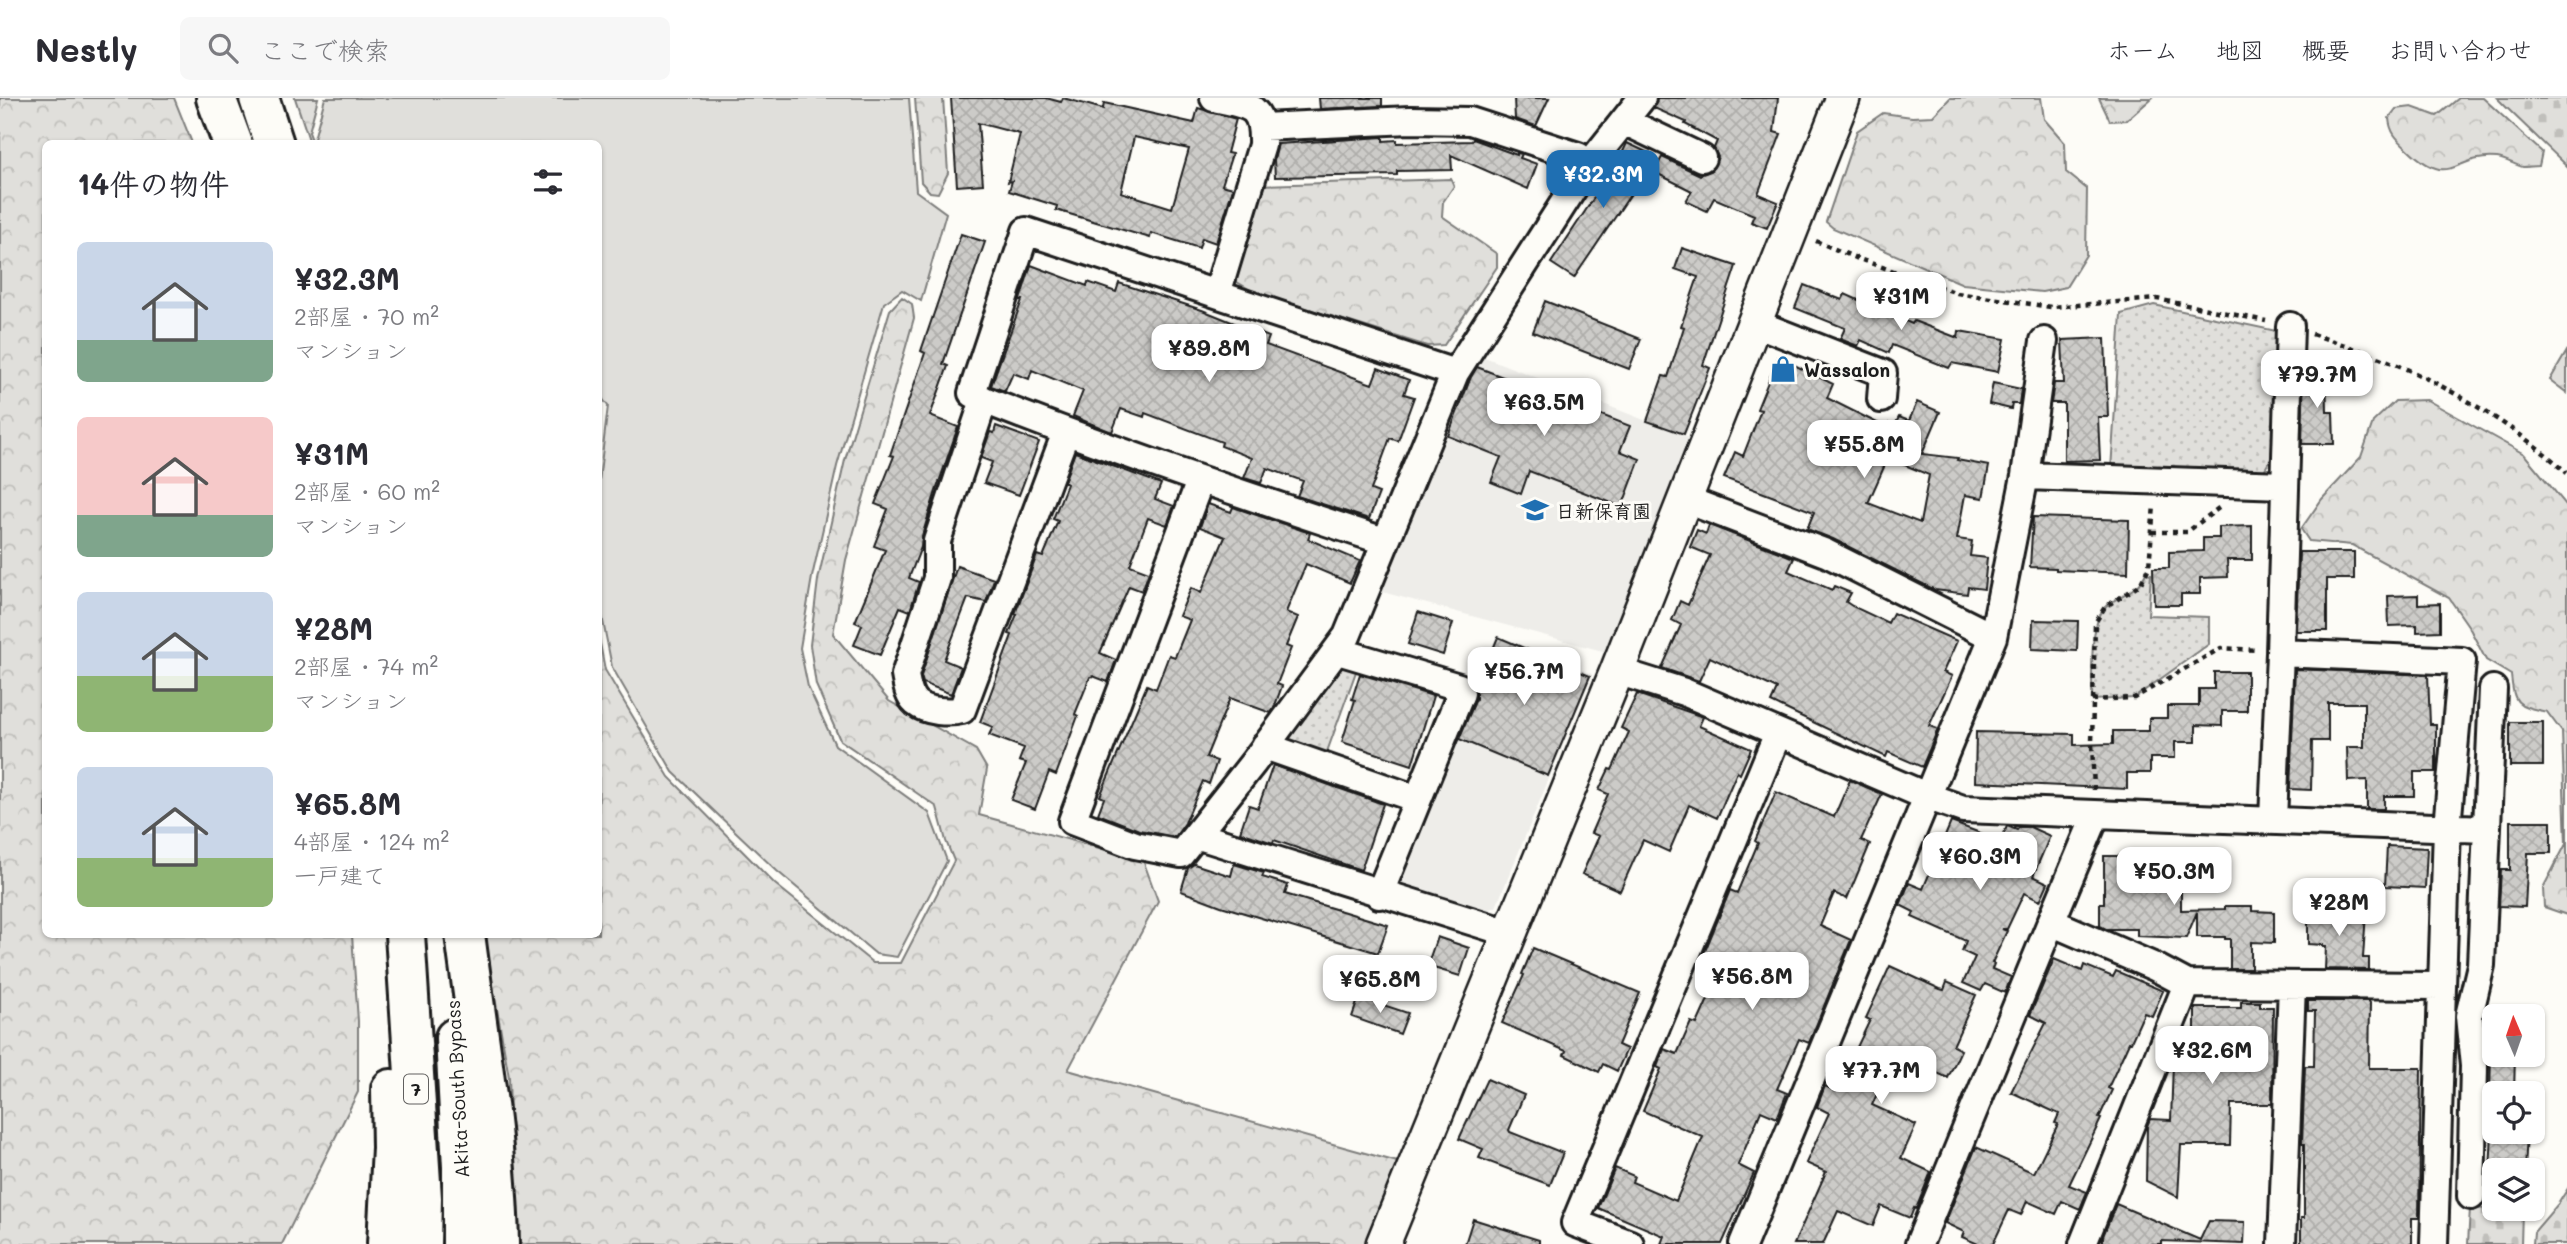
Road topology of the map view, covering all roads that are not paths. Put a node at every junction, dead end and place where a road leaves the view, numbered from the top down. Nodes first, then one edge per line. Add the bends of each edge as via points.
1 (216, 98) edge
2 (258, 98) edge
3 (1214, 98) edge
4 (1642, 98) edge
5 (1843, 98) edge
6 (1624, 121) junction
7 (1262, 127) junction
8 (232, 140) edge
9 (273, 140) edge
10 (1702, 158) dead end
11 (1590, 165) junction
12 (1217, 294) junction
13 (1755, 323) junction
14 (2290, 326) road end
15 (2043, 341) dead end
16 (1455, 373) junction
17 (1881, 398) dead end
18 (984, 400) junction
19 (1066, 432) junction
20 (2025, 476) junction
21 (1200, 481) junction
22 (2284, 485) junction
23 (1684, 499) junction
24 (1384, 541) junction
25 (1993, 638) junction
26 (1338, 650) junction
27 (2280, 653) junction
28 (1617, 671) junction
29 (2493, 689) dead end
30 (1778, 733) junction
31 (1265, 746) junction
32 (1926, 796) junction
33 (1417, 799) junction
34 (2096, 815) junction
35 (2273, 820) junction
36 (2447, 827) junction
37 (2486, 829) junction
38 (1196, 835) junction
39 (1379, 895) junction
40 (2051, 922) junction
41 (1509, 933) junction
42 (387, 938) edge
43 (405, 938) edge
44 (446, 938) edge
45 (465, 938) edge
46 (2188, 984) junction
47 (2292, 985) junction
48 (2441, 986) junction
49 (2471, 1196) dead end
50 (387, 1244) edge
51 (421, 1244) edge
52 (462, 1244) edge
53 (499, 1244) edge
54 (1383, 1244) edge
55 (1630, 1244) edge
56 (1743, 1244) edge
57 (1919, 1244) edge
58 (2083, 1244) edge
59 (2282, 1244) edge
60 (2434, 1244) edge

1 - 8 highway
2 - 9 highway
3 - 7 street via 1249,106 1260,117
4 - 6 street
5 - 13 street
6 - 10 street
6 - 11 street
7 - 11 street via 1470,121 1578,156
7 - 12 street via 1262,145
11 - 16 street
12 - 16 street
12 - 18 street via 1026,231 972,393
13 - 17 street via 1884,373
13 - 23 street
14 - 22 street
15 - 20 street
16 - 24 street
18 - 19 street
18 - 19 street via 937,541 937,579 905,676 916,703 948,713 962,710
19 - 21 street
20 - 22 street
20 - 25 street
21 - 24 street
21 - 38 street via 1072,821 1135,845 1181,854
22 - 27 street
23 - 25 street via 1826,552
23 - 28 street
24 - 26 street
25 - 32 street
26 - 31 street
26 - 33 street via 1459,687 1461,693
27 - 35 street
27 - 36 street via 2462,661
28 - 30 street via 1684,692
28 - 41 street
29 - 37 street
30 - 32 street
30 - 55 street via 1575,1223
31 - 33 street
31 - 38 street
32 - 34 street via 1963,809
32 - 56 street
33 - 39 street
34 - 35 street
34 - 40 street
35 - 36 street
36 - 37 street
36 - 48 street
37 - 49 street via 2481,965 2469,1016
38 - 39 street
39 - 41 street
40 - 46 street
40 - 57 street
41 - 54 street
42 - 50 highway via 392,1148
43 - 51 highway, 7 via 421,1171
44 - 52 highway, Akita-South Bypass / 7 via 462,1167
45 - 53 highway
46 - 47 street
46 - 58 street
47 - 48 street
47 - 59 street
48 - 60 street

